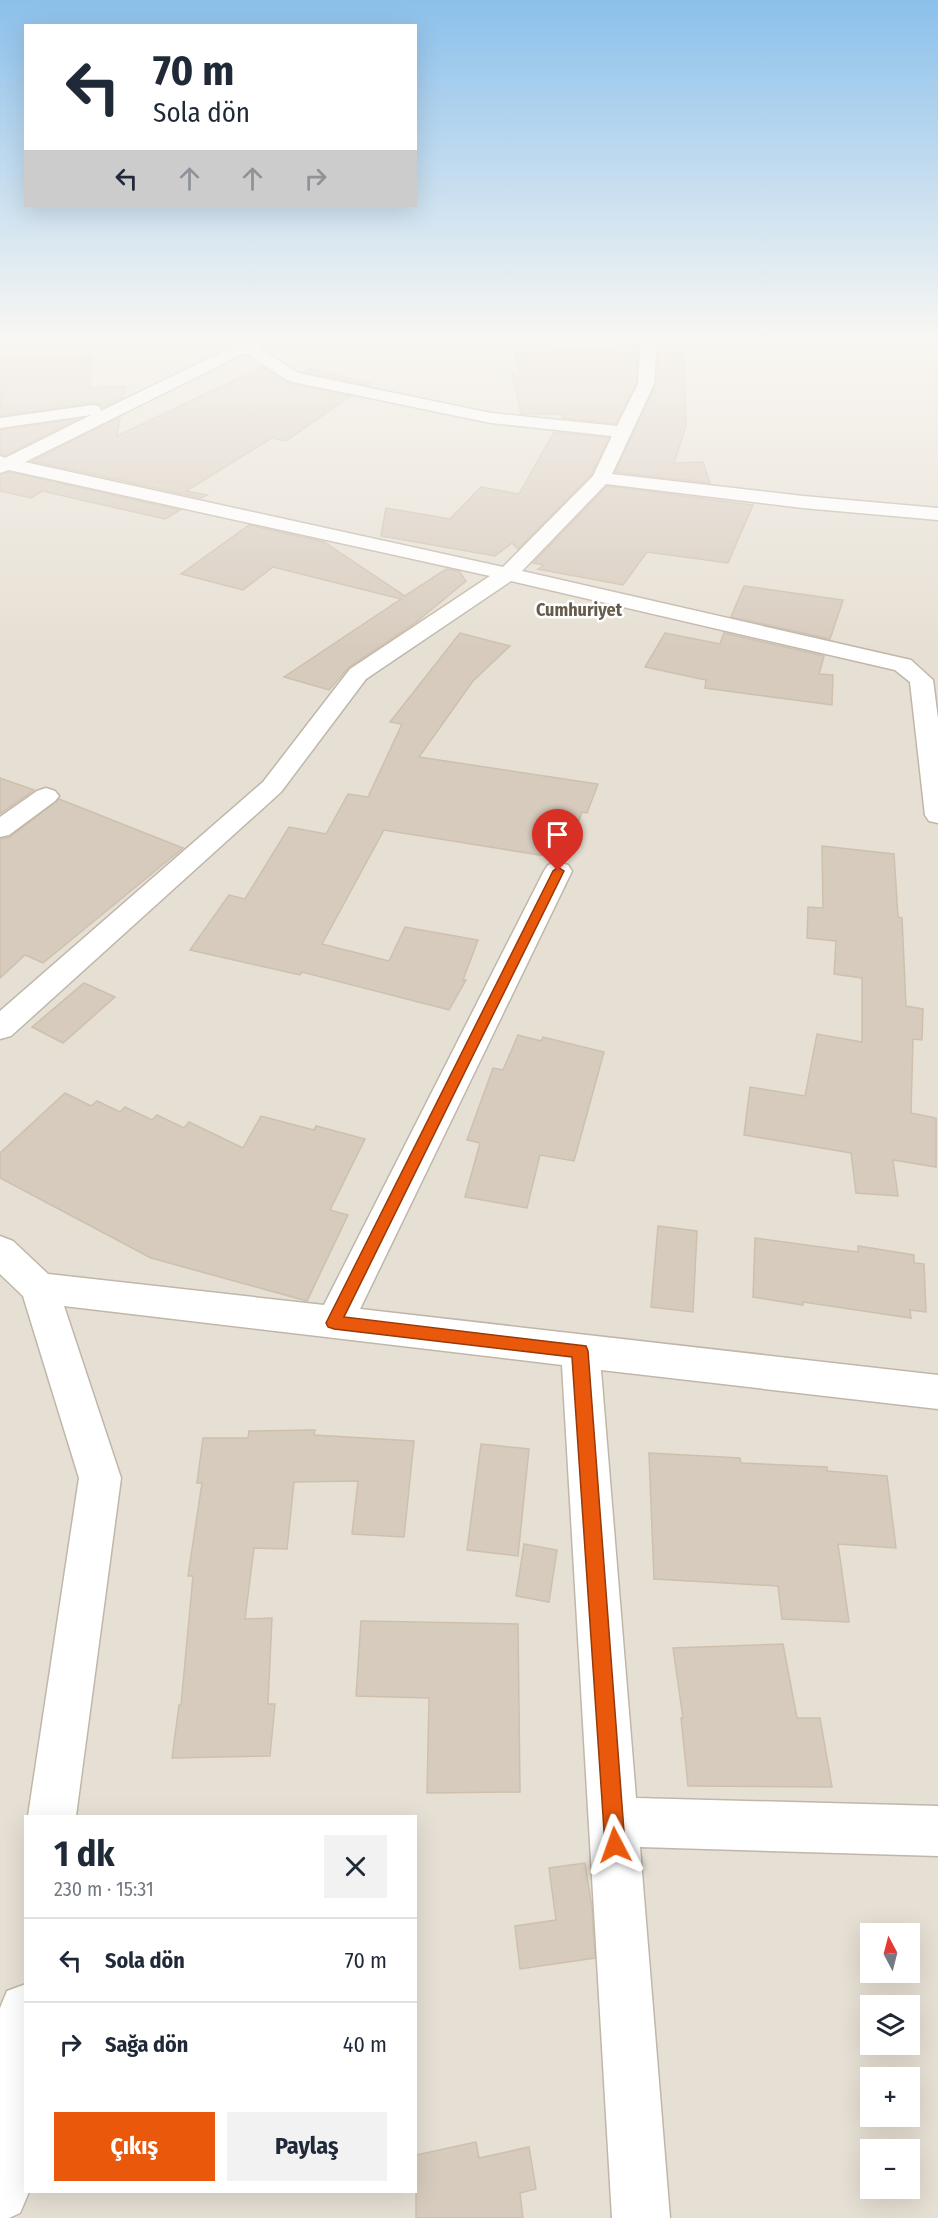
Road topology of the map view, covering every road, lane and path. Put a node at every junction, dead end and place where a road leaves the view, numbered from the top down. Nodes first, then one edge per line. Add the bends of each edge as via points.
1 (47, 443) edge
2 (619, 443) edge
3 (2, 464) edge
4 (601, 478) junction
5 (938, 514) edge
6 (508, 574) junction
7 (903, 665) junction
8 (938, 668) edge
9 (935, 775) edge
10 (46, 796) dead end
11 (938, 815) edge
12 (0, 829) edge
13 (558, 871) dead end
14 (0, 1028) edge
15 (0, 1251) edge
16 (39, 1288) junction
17 (334, 1323) junction
18 (580, 1351) junction
19 (938, 1392) edge
20 (52, 1815) edge
21 (613, 1822) junction
22 (938, 1831) edge
23 (24, 2024) edge
24 (0, 2193) edge
25 (641, 2218) edge

1 - 3 street
2 - 4 street
3 - 6 street
4 - 5 street
4 - 6 street
6 - 7 street
6 - 14 street via 358,674 272,787
7 - 8 street
7 - 9 street via 921,680
9 - 11 street
10 - 12 street
13 - 17 street
15 - 16 street
16 - 17 street
16 - 20 street via 99,1478
17 - 18 street
18 - 19 street
18 - 21 street
21 - 22 street
21 - 25 street
23 - 24 street

